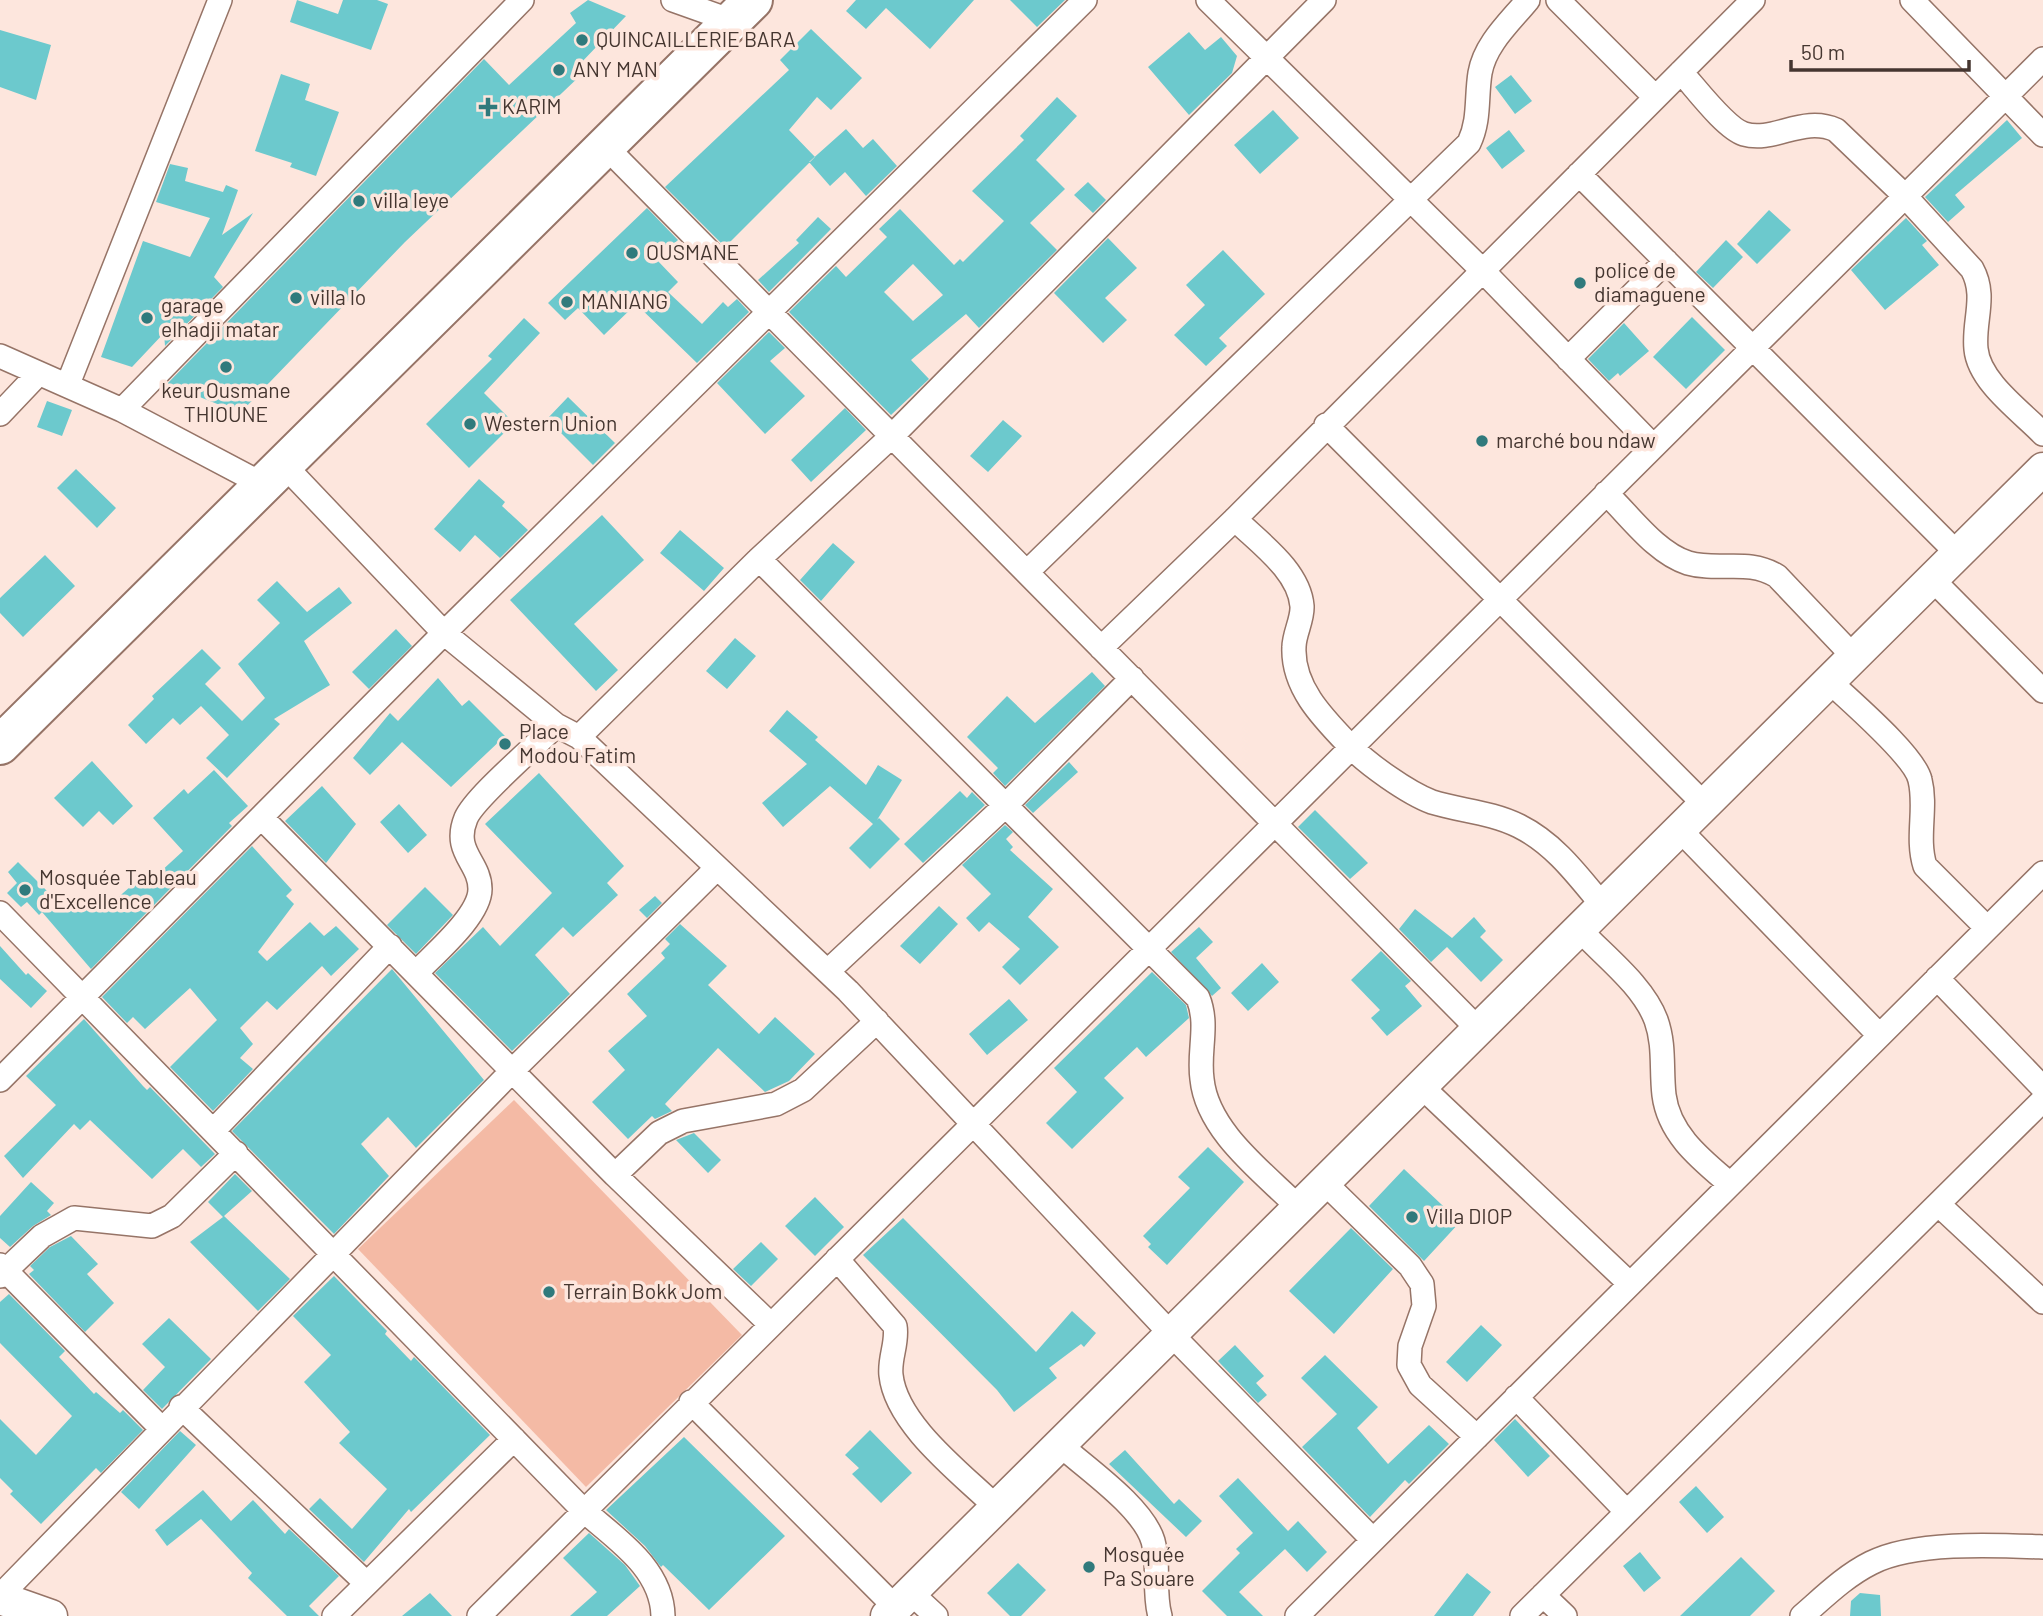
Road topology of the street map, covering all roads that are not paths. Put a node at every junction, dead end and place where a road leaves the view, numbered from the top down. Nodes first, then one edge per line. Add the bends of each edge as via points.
1 (220, 0) edge
2 (522, 0) edge
3 (673, 0) edge
4 (1085, 0) edge
5 (1208, 0) edge
6 (1324, 0) edge
7 (1528, 0) edge
8 (1559, 0) edge
9 (1753, 0) edge
10 (1912, 0) edge
11 (743, 10) edge
12 (1266, 59) junction
13 (2043, 59) edge
14 (1681, 72) junction
15 (2006, 96) junction
16 (1656, 97) junction
17 (2043, 135) edge
18 (605, 146) junction
19 (1579, 174) junction
20 (1905, 195) junction
21 (1411, 201) junction
22 (1666, 261) junction
23 (1482, 270) junction
24 (771, 314) junction
25 (1752, 348) junction
26 (0, 356) edge
27 (1568, 359) junction
28 (38, 374) junction
29 (68, 384) junction
30 (122, 410) junction
31 (0, 414) edge
32 (1326, 425) junction
33 (2043, 434) edge
34 (892, 436) junction
35 (1653, 446) junction
36 (2043, 469) edge
37 (274, 475) junction
38 (1606, 493) junction
39 (1235, 519) junction
40 (1958, 554) junction
41 (759, 559) junction
42 (1027, 572) junction
43 (1932, 579) junction
44 (1499, 599) junction
45 (444, 634) junction
46 (1101, 648) junction
47 (1854, 657) junction
48 (1132, 678) junction
49 (1829, 681) junction
50 (2043, 691) edge
51 (556, 725) junction
52 (579, 737) junction
53 (0, 745) edge
54 (1350, 747) junction
55 (1704, 805) junction
56 (1005, 806) junction
57 (262, 817) junction
58 (1274, 823) junction
59 (1680, 830) junction
60 (717, 867) junction
61 (2043, 873) edge
62 (1602, 906) junction
63 (0, 913) edge
64 (1987, 928) junction
65 (1579, 929) junction
66 (390, 946) junction
67 (1147, 949) junction
68 (828, 971) junction
69 (416, 973) junction
70 (1937, 978) junction
71 (84, 996) junction
72 (877, 1021) junction
73 (1478, 1029) junction
74 (1879, 1035) junction
75 (512, 1071) junction
76 (0, 1080) edge
77 (1421, 1086) junction
78 (2043, 1088) edge
79 (2043, 1100) edge
80 (973, 1123) junction
81 (214, 1130) junction
82 (236, 1153) junction
83 (615, 1175) junction
84 (1324, 1182) junction
85 (1730, 1184) junction
86 (1938, 1204) junction
87 (1298, 1207) junction
88 (335, 1254) junction
89 (837, 1259) junction
90 (2, 1270) edge
91 (1630, 1284) junction
92 (2043, 1302) edge
93 (770, 1324) junction
94 (1171, 1334) junction
95 (1516, 1397) junction
96 (691, 1402) junction
97 (181, 1408) junction
98 (161, 1427) junction
99 (1477, 1437) junction
100 (514, 1439) junction
101 (1059, 1444) junction
102 (995, 1506) junction
103 (583, 1510) junction
104 (1627, 1512) junction
105 (1373, 1540) junction
106 (2043, 1547) edge
107 (365, 1582) junction
108 (1543, 1595) junction
109 (0, 1597) edge
110 (897, 1605) edge
111 (1300, 1615) edge
112 (51, 1616) edge
113 (334, 1616) edge
114 (479, 1616) edge
115 (663, 1616) edge
116 (936, 1616) edge
117 (1160, 1616) edge
118 (1522, 1616) edge
119 (1565, 1616) edge
120 (1802, 1616) edge

1 - 29 street
2 - 30 street
3 - 11 street
4 - 24 street
5 - 12 street
6 - 12 street
7 - 21 street via 1484,60 1478,117 1469,143
8 - 16 street
9 - 14 street
10 - 15 street
11 - 18 highway
12 - 21 street
12 - 34 street
13 - 15 street
14 - 16 street
14 - 20 street via 1744,134 1823,124 1836,130
15 - 17 street
15 - 20 street
16 - 19 street
18 - 24 street
18 - 37 highway
19 - 22 street
19 - 23 street
20 - 25 street
20 - 33 street via 1980,282 1979,362 1991,381
21 - 23 street
21 - 42 street
22 - 25 street
22 - 27 street
23 - 27 street
23 - 32 street
24 - 34 street
24 - 45 street
25 - 35 street
25 - 40 street
26 - 28 street
27 - 35 street
28 - 29 street
28 - 31 street
29 - 30 street
30 - 37 street
32 - 39 street
32 - 44 street
34 - 41 street
34 - 42 street
35 - 38 street
36 - 40 main road
37 - 45 street
37 - 53 highway
38 - 44 street
38 - 47 street via 1676,558 1691,564 1749,565 1777,576
39 - 46 street
39 - 54 street via 1295,584 1302,606 1294,669 1304,692
40 - 43 main road
41 - 52 street
41 - 56 street
42 - 46 street
43 - 47 main road
43 - 50 street
44 - 54 street
44 - 55 street
45 - 51 street
45 - 57 street
46 - 48 street
47 - 49 main road
48 - 56 street
48 - 58 street
49 - 55 main road
49 - 64 street via 1914,765 1922,790 1925,866
51 - 52 street
51 - 69 street via 467,816 462,848 480,887 478,902
52 - 60 street
54 - 58 street
54 - 62 street via 1432,802 1520,826 1558,852
55 - 59 main road
56 - 67 street
56 - 68 street
57 - 66 street
57 - 71 street
58 - 67 street
58 - 73 street
59 - 62 main road
59 - 74 street
60 - 68 street
60 - 75 street
61 - 64 street
62 - 65 main road
63 - 71 street
64 - 70 street
65 - 73 main road
65 - 85 street via 1636,989 1655,1018 1664,1052 1664,1097 1676,1130 1697,1156
66 - 69 street
66 - 81 street
67 - 80 street
67 - 87 street via 1198,998 1205,1013 1201,1077 1215,1119
68 - 72 street
69 - 75 street
70 - 74 street
70 - 78 street
71 - 76 street
71 - 81 street
72 - 80 street
72 - 83 street via 803,1090 776,1104 684,1121 659,1133
73 - 77 main road
74 - 85 street
75 - 83 street
75 - 88 street
77 - 84 main road
77 - 91 street
79 - 86 street
80 - 89 street
80 - 94 street
81 - 82 street
82 - 88 street
82 - 90 street via 172,1216 152,1226 75,1218 42,1236
83 - 93 street
84 - 87 main road
84 - 99 street via 1410,1266 1422,1284 1424,1306 1410,1346 1409,1365 1420,1385
85 - 91 street
86 - 92 street
86 - 104 street
87 - 94 main road
88 - 97 street
88 - 100 street
89 - 93 street
89 - 102 street via 895,1326 891,1375 903,1408
90 - 98 street
91 - 95 street
93 - 96 street
94 - 101 main road
94 - 105 street
95 - 99 street
95 - 104 street
96 - 103 street
96 - 110 street
97 - 98 street
97 - 107 street
98 - 109 street
99 - 105 street
100 - 103 street
100 - 107 street
101 - 102 main road
101 - 117 street via 1141,1518 1157,1561
102 - 110 main road
103 - 114 street
103 - 115 street via 649,1570 663,1601
104 - 108 street
105 - 111 street
106 - 120 street via 1958,1548 1891,1556 1872,1562 1838,1584
107 - 113 street
108 - 118 street
108 - 119 street
109 - 112 main road
110 - 116 street

